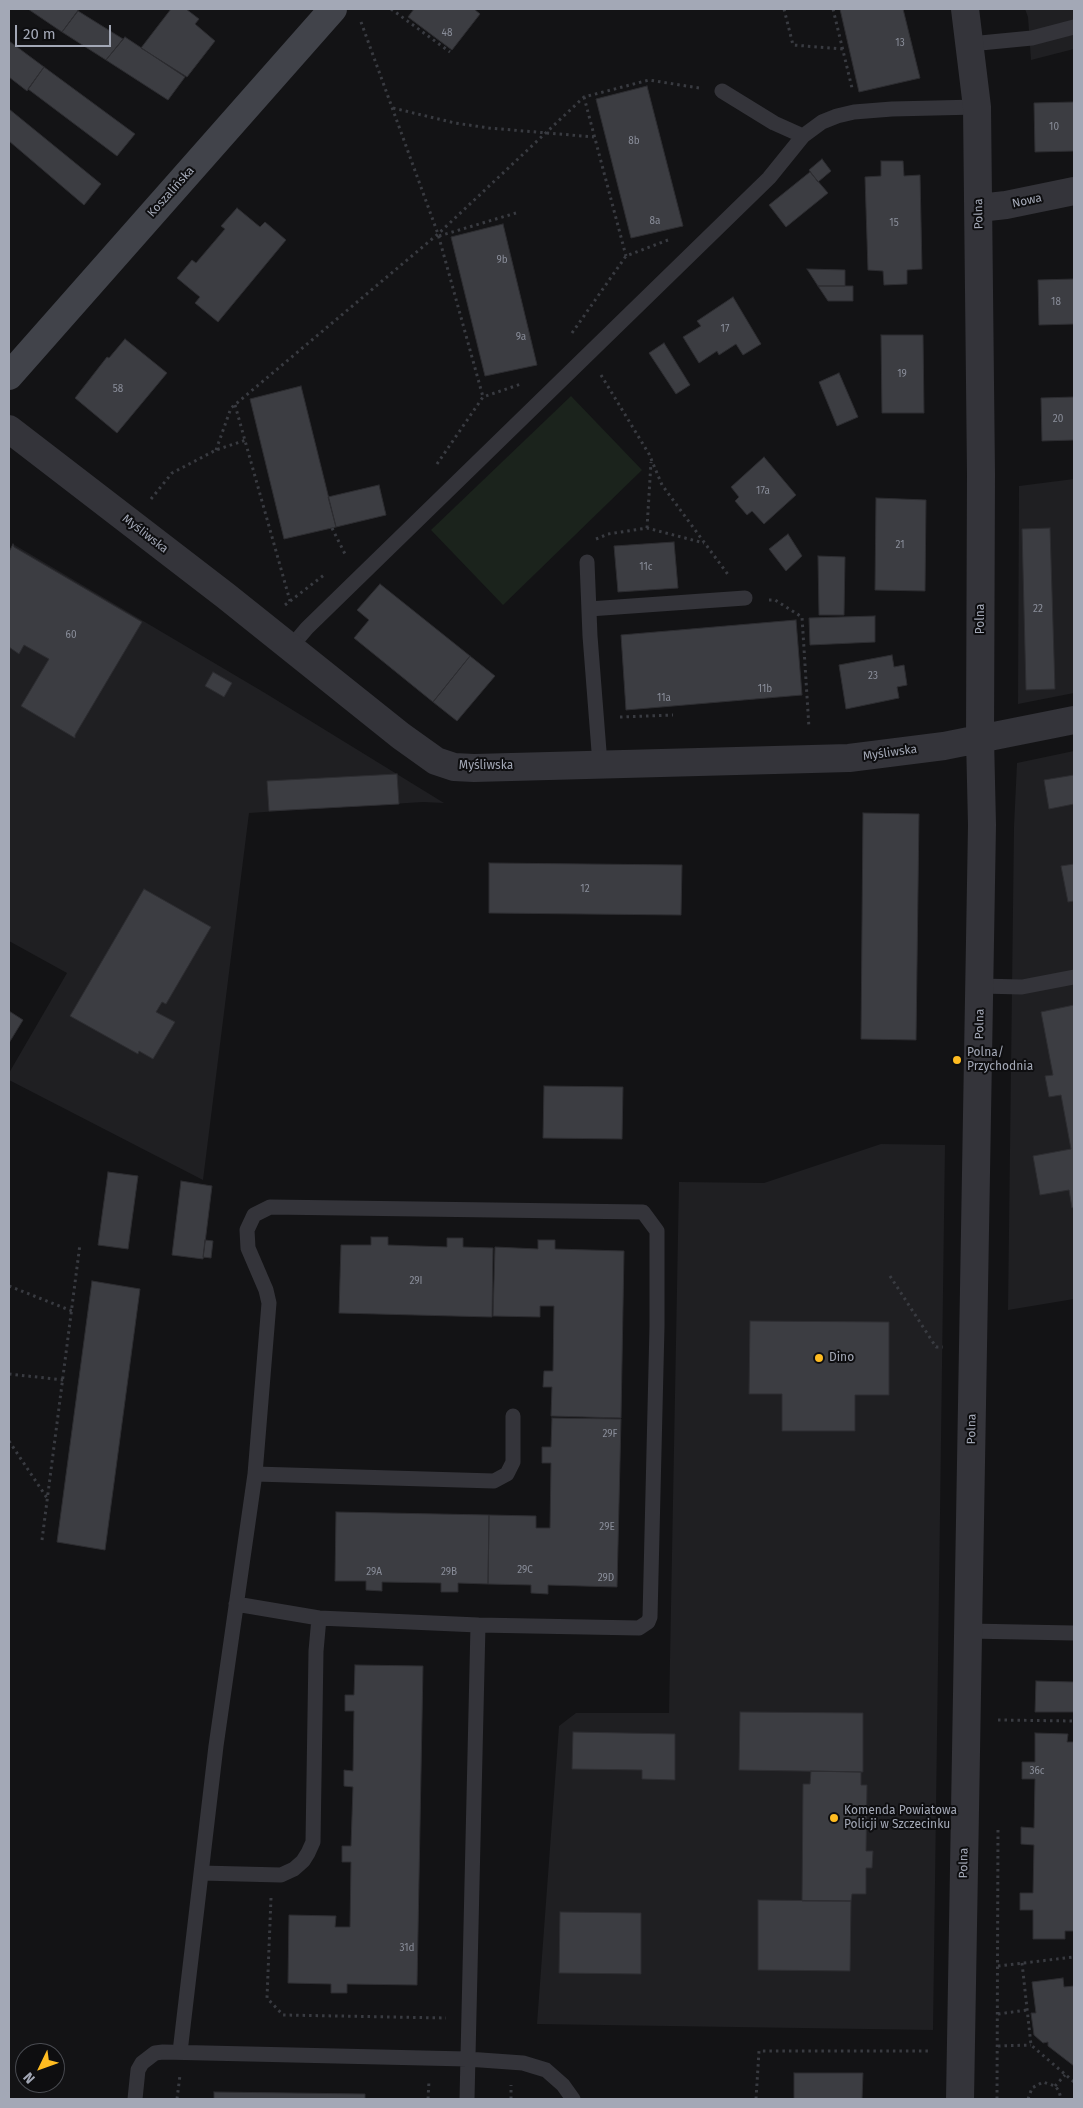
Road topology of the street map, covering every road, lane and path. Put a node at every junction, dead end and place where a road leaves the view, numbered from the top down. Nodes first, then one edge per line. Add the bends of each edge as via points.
1 (333, 9) edge
2 (392, 9) edge
3 (784, 9) edge
4 (833, 9) edge
5 (965, 9) edge
6 (361, 22) dead end
7 (1074, 27) edge
8 (970, 44) junction
9 (843, 48) junction
10 (450, 52) dead end
11 (722, 92) joint
12 (584, 97) junction
13 (977, 107) junction
14 (392, 108) junction
15 (858, 112) junction
16 (547, 133) junction
17 (803, 136) junction
18 (594, 137) junction
19 (1074, 191) edge
20 (978, 208) junction
21 (516, 213) dead end
22 (438, 235) junction
23 (626, 256) dead end
24 (588, 355) junction
25 (9, 376) edge
26 (483, 397) dead end
27 (235, 405) junction
28 (9, 429) edge
29 (246, 440) junction
30 (216, 450) junction
31 (651, 459) junction
32 (148, 504) dead end
33 (332, 528) dead end
34 (647, 528) junction
35 (705, 543) junction
36 (346, 557) dead end
37 (587, 562) joint
38 (745, 598) junction
39 (290, 601) dead end
40 (589, 609) junction
41 (290, 648) junction
42 (673, 715) dead end
43 (616, 717) dead end
44 (1074, 720) edge
45 (809, 729) dead end
46 (980, 738) junction
47 (600, 764) junction
48 (1074, 978) edge
49 (981, 986) junction
50 (80, 1244) dead end
51 (890, 1276) dead end
52 (9, 1286) edge
53 (72, 1311) junction
54 (946, 1347) dead end
55 (9, 1374) edge
56 (64, 1380) junction
57 (513, 1416) dead end
58 (9, 1442) edge
59 (255, 1474) junction
60 (47, 1498) junction
61 (42, 1540) dead end
62 (236, 1604) junction
63 (319, 1618) junction
64 (478, 1625) junction
65 (968, 1631) junction
66 (1074, 1633) edge
67 (998, 1710) dead end
68 (998, 1720) junction
69 (1074, 1721) edge
70 (998, 1730) dead end
71 (998, 1818) dead end
72 (201, 1874) junction
73 (272, 1875) junction
74 (1074, 1957) edge
75 (1022, 1963) junction
76 (998, 1966) junction
77 (1027, 2010) junction
78 (997, 2014) junction
79 (449, 2018) dead end
80 (1031, 2045) junction
81 (998, 2046) junction
82 (938, 2051) dead end
83 (180, 2052) junction
84 (467, 2059) junction
85 (1065, 2075) junction
86 (1074, 2082) edge
87 (1055, 2086) junction
88 (135, 2099) edge
89 (467, 2099) edge
90 (573, 2099) edge
91 (756, 2099) edge
92 (960, 2099) edge
93 (998, 2099) edge
94 (1028, 2099) edge
95 (1061, 2099) edge

1 - 25 street, Koszalińska
2 - 10 path
3 - 9 path via 794,45
4 - 9 path
5 - 8 street, Polna
6 - 14 path
7 - 8 lane via 1032,38
8 - 13 street, Polna
9 - 15 path
11 - 12 path via 650,80
11 - 17 lane
12 - 16 path
12 - 18 path
13 - 15 lane
13 - 20 street, Polna
14 - 16 path via 456,123
14 - 22 path
15 - 17 lane via 822,122
16 - 18 path
16 - 22 path
17 - 24 lane via 769,178
18 - 23 path
19 - 20 street, Nowa
20 - 46 street, Polna via 982,474
21 - 22 path
22 - 26 path
22 - 27 path
24 - 31 path
24 - 41 lane
27 - 29 path
27 - 30 path
28 - 41 street, Myśliwska
29 - 30 path
29 - 39 path
30 - 32 path via 172,473
31 - 34 path
31 - 35 path via 662,485
33 - 36 path
34 - 35 path
34 - 37 path via 608,534 595,540 588,550
35 - 38 path
37 - 40 lane
38 - 40 lane
38 - 45 path via 747,601 775,600 802,617
40 - 47 lane
41 - 47 street, Myśliwska via 436,761 454,767 474,768
42 - 43 path
44 - 46 street, Myśliwska
46 - 47 street, Myśliwska via 944,746 848,758
46 - 49 street, Polna
48 - 49 lane via 1022,987
49 - 65 street, Polna
50 - 53 path
51 - 54 path via 936,1347
52 - 53 path
53 - 56 path
55 - 56 path
56 - 60 path
57 - 59 lane via 513,1462 507,1474 494,1481
58 - 60 path
59 - 62 lane
59 - 64 lane via 269,1303 248,1248 247,1230 254,1215 270,1207 643,1212 657,1230 650,1617 645,1626 639,1628
60 - 61 path
62 - 63 lane
62 - 72 lane
63 - 64 lane
63 - 73 lane via 313,1842 303,1861 282,1875
64 - 84 lane
65 - 66 lane
65 - 92 street, Polna
67 - 68 path
68 - 69 path
68 - 70 path
71 - 76 path
72 - 73 lane
72 - 83 lane
73 - 79 path via 267,1998 282,2015
74 - 75 path
75 - 76 path
75 - 77 path
76 - 78 path
77 - 78 path
77 - 80 path
78 - 81 path
80 - 81 path
80 - 85 path
81 - 93 path
82 - 91 path via 759,2050
83 - 84 lane
83 - 88 lane via 155,2053 147,2057 138,2070
84 - 89 lane
84 - 90 lane via 523,2063 546,2070
85 - 86 path
85 - 87 path
87 - 94 path via 1043,2082 1037,2084
87 - 95 path

